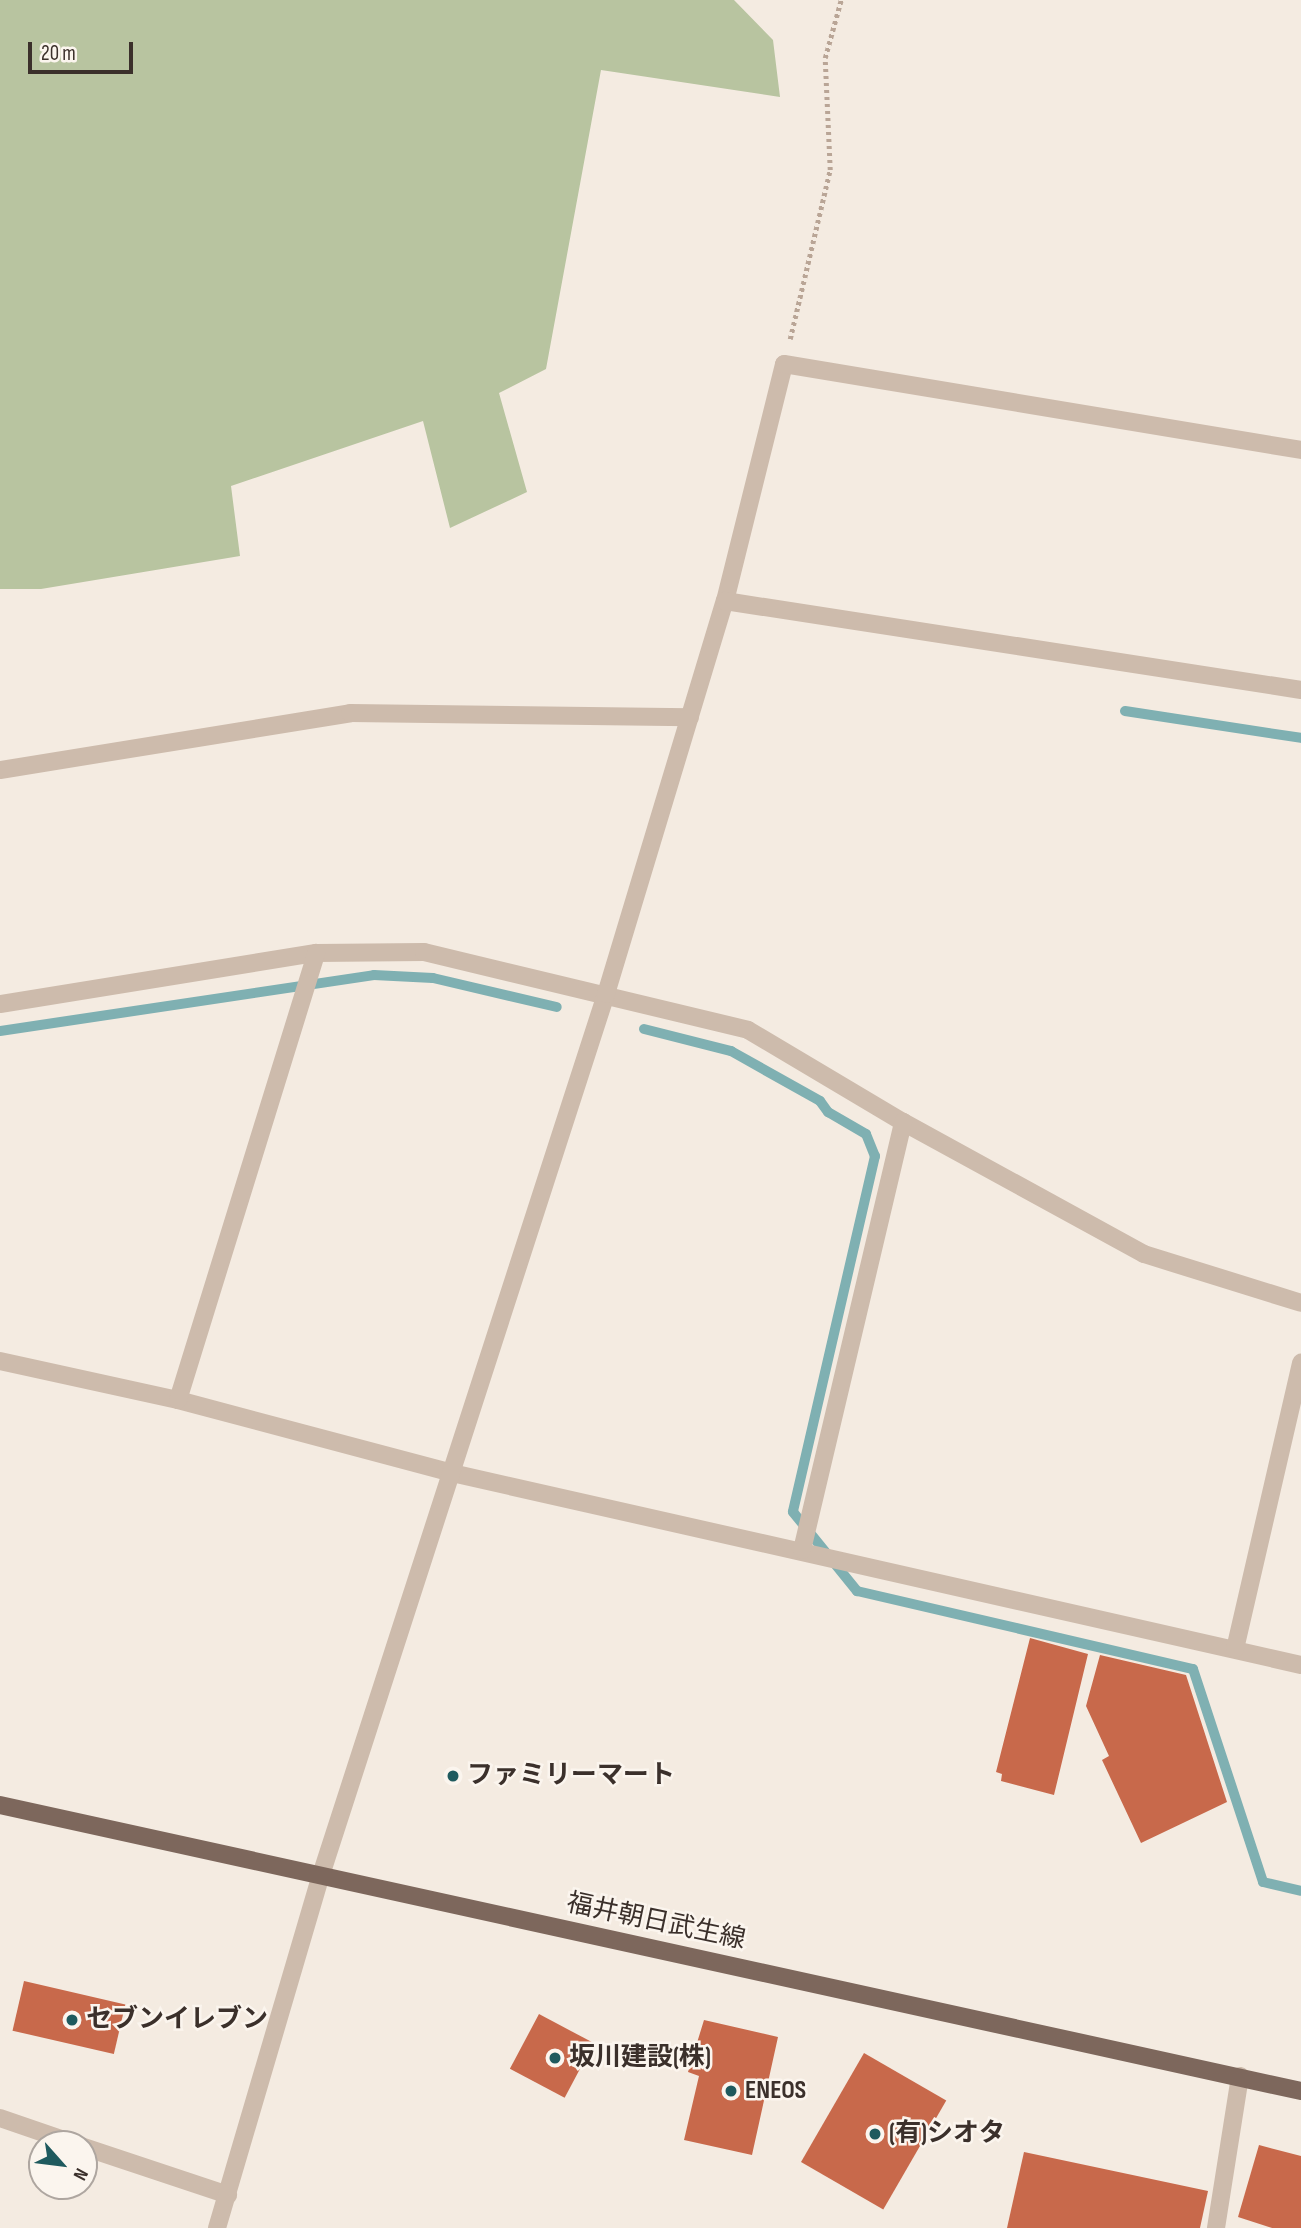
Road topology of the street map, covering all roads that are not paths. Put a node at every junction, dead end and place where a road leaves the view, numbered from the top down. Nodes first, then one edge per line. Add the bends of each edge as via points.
1 (1301, 450) edge
2 (725, 601) junction
3 (1301, 690) edge
4 (690, 717) junction
5 (0, 770) edge
6 (316, 953) junction
7 (606, 994) junction
8 (0, 1004) edge
9 (903, 1122) junction
10 (1301, 1303) edge
11 (0, 1361) edge
12 (1301, 1362) edge
13 (177, 1400) junction
14 (452, 1474) junction
15 (802, 1550) junction
16 (1235, 1649) junction
17 (1301, 1665) edge
18 (0, 1805) edge
19 (321, 1875) junction
20 (1240, 2076) junction
21 (1301, 2091) edge
22 (0, 2118) edge
23 (35, 2130) edge
24 (98, 2152) edge
25 (228, 2195) junction
26 (217, 2228) edge
27 (1216, 2228) edge

1 - 2 street via 784,364
2 - 3 street
2 - 4 street
4 - 5 street via 350,713
4 - 7 street
6 - 7 street via 424,952
6 - 8 street
6 - 13 street
7 - 9 street via 748,1030
7 - 14 street
9 - 10 street via 1144,1254
9 - 15 street
11 - 13 street
12 - 16 street
13 - 14 street
14 - 15 street
14 - 19 street
15 - 16 street
16 - 17 street
18 - 19 main road, 福井朝日武生線
19 - 20 main road, 福井朝日武生線
19 - 25 street
20 - 21 main road, 福井朝日武生線
20 - 27 street
22 - 23 street
24 - 25 street
25 - 26 street

